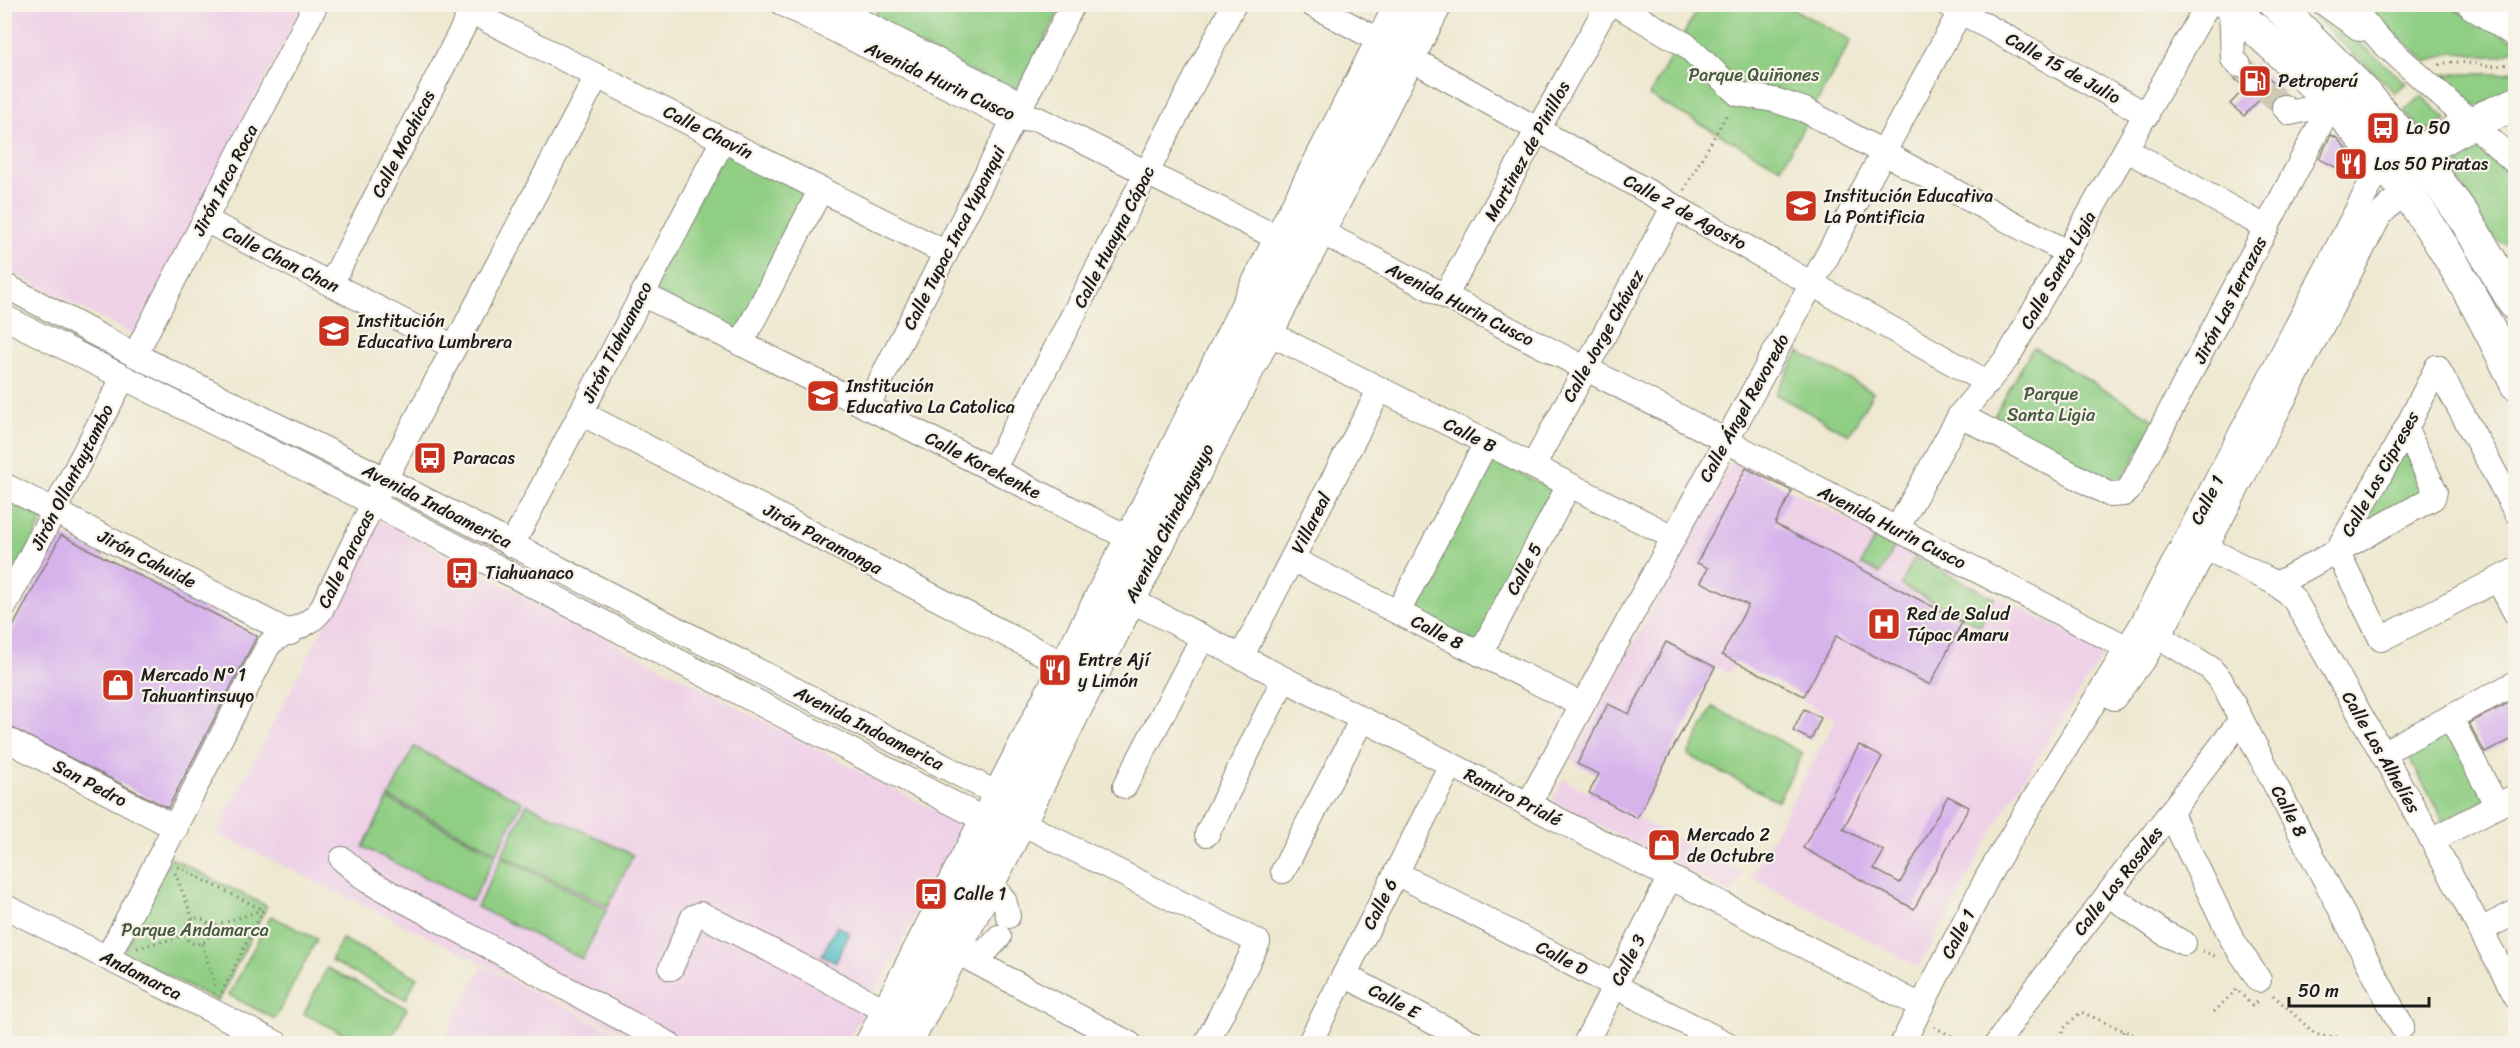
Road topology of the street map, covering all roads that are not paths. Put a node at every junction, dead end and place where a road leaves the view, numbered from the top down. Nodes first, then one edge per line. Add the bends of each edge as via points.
1 (315, 4) edge
2 (783, 4) edge
3 (827, 4) edge
4 (1073, 4) edge
5 (1234, 4) edge
6 (1311, 4) edge
7 (1401, 4) edge
8 (1436, 4) edge
9 (1608, 4) edge
10 (1615, 4) edge
11 (2276, 4) edge
12 (2325, 4) edge
13 (2349, 4) edge
14 (2474, 4) edge
15 (2222, 6) edge
16 (473, 8) edge
17 (1954, 8) edge
18 (868, 14) edge
19 (2516, 31) edge
20 (1382, 42) junction
21 (2382, 42) junction
22 (1409, 57) junction
23 (2239, 65) tunnel mouth
24 (597, 76) junction
25 (2331, 104) junction
26 (2516, 104) edge
27 (2284, 107) tunnel mouth
28 (1018, 112) junction
29 (2147, 115) junction
30 (2469, 124) junction
31 (1540, 130) junction
32 (723, 140) junction
33 (2127, 150) junction
34 (1884, 152) junction
35 (2417, 153) junction
36 (2516, 163) edge
37 (2387, 169) junction
38 (1147, 174) junction
39 (821, 189) junction
40 (2411, 198) junction
41 (1674, 206) junction
42 (205, 220) junction
43 (2267, 228) junction
44 (1319, 231) junction
45 (1280, 239) junction
46 (2478, 244) junction
47 (946, 253) junction
48 (2068, 253) junction
49 (2516, 256) edge
50 (1812, 283) junction
51 (331, 284) junction
52 (4, 285) edge
53 (642, 294) junction
54 (1445, 296) junction
55 (4, 298) edge
56 (2516, 305) edge
57 (4, 317) edge
58 (1267, 332) junction
59 (741, 344) junction
60 (454, 347) junction
61 (129, 351) junction
62 (1585, 368) junction
63 (123, 378) junction
64 (1988, 382) junction
65 (2516, 384) edge
66 (1380, 389) junction
67 (867, 407) junction
68 (581, 413) junction
69 (1960, 415) junction
70 (2406, 429) junction
71 (1726, 441) junction
72 (1486, 443) junction
73 (1533, 466) junction
74 (993, 470) junction
75 (385, 479) junction
76 (1569, 484) junction
77 (4, 485) edge
78 (373, 503) junction
79 (54, 510) junction
80 (2516, 512) edge
81 (1897, 529) junction
82 (1673, 537) junction
83 (1131, 539) junction
84 (512, 544) junction
85 (2206, 548) junction
86 (2337, 551) junction
87 (1292, 559) junction
88 (2507, 575) edge
89 (2277, 585) junction
90 (1118, 593) junction
91 (4, 607) edge
92 (1398, 612) junction
93 (2516, 614) edge
94 (2150, 631) junction
95 (290, 633) junction
96 (1203, 637) junction
97 (2137, 652) junction
98 (1480, 654) junction
99 (1241, 657) junction
100 (1065, 665) junction
101 (1284, 679) junction
102 (2516, 683) edge
103 (1582, 705) junction
104 (2450, 717) junction
105 (1362, 719) junction
106 (2241, 720) junction
107 (4, 738) edge
108 (2382, 753) junction
109 (1451, 765) junction
110 (1125, 786) dead end
111 (2506, 801) edge
112 (1528, 805) junction
113 (992, 807) junction
114 (2171, 814) junction
115 (1020, 822) junction
116 (176, 828) junction
117 (1208, 834) dead end
118 (2432, 840) junction
119 (342, 859) dead end
120 (1283, 871) dead end
121 (1396, 873) junction
122 (1670, 877) junction
123 (988, 882) junction
124 (2108, 894) junction
125 (4, 906) edge
126 (2516, 912) edge
127 (2481, 930) junction
128 (2184, 943) dead end
129 (117, 954) junction
130 (962, 955) junction
131 (671, 969) dead end
132 (1344, 975) junction
133 (2259, 980) road end
134 (1615, 986) junction
135 (2516, 996) edge
136 (887, 1011) junction
137 (1918, 1012) junction
138 (2402, 1027) dead end
139 (278, 1044) edge
140 (669, 1044) edge
141 (871, 1044) edge
142 (906, 1044) edge
143 (1130, 1044) edge
144 (1206, 1044) edge
145 (1309, 1044) edge
146 (1475, 1044) edge
147 (1585, 1044) edge
148 (1727, 1044) edge
149 (1902, 1044) edge
150 (1997, 1044) edge

1 - 42 street, Jirón Inca Roca
2 - 28 street, Avenida Hurin Cusco
3 - 18 street, Avenida Hurin Cusco
4 - 28 street, Calle Tupac Inca Yupanqui
5 - 38 street, Calle Huayna Cápac
6 - 20 street, Calle 2 de Agosto
7 - 20 main road, Avenida Chinchaysuyo
8 - 22 main road, Avenida Chinchaysuyo
9 - 31 street, Martinez de Pinillos
10 - 34 street via 1686,45 1738,94 1804,110
11 - 35 main road
12 - 21 street
13 - 21 street
14 - 19 main road
15 - 23 street via 2233,59
15 - 25 main road via 2276,48
15 - 29 street, Calle Santa Ligia
16 - 24 street, Calle Chavín
16 - 51 street, Calle Mochicas
17 - 29 street, Calle 15 de Julio
17 - 34 street, Calle Ángel Revoredo
18 - 28 street, Avenida Hurin Cusco
20 - 22 street, Calle 2 de Agosto
20 - 45 main road, Avenida Chinchaysuyo
21 - 30 street
22 - 31 street, Calle 2 de Agosto
22 - 44 main road, Avenida Chinchaysuyo
24 - 32 street, Calle Chavín
24 - 60 street, Calle Paracas
25 - 27 street via 2290,113
25 - 37 main road
25 - 43 street, Jirón Las Terrazas
26 - 30 highway
28 - 38 street, Avenida Hurin Cusco
28 - 47 street, Calle Tupac Inca Yupanqui
29 - 33 street, Calle Santa Ligia
30 - 35 highway
30 - 36 street
31 - 41 street, Calle 2 de Agosto
31 - 54 street, Martinez de Pinillos
32 - 39 street, Calle Chavín
32 - 53 street, Jirón Tiahuanaco
33 - 43 street
33 - 48 street, Calle Santa Ligia
34 - 48 street
34 - 50 street, Calle Ángel Revoredo
35 - 37 street, Calle 1
35 - 46 highway via 2465,218
37 - 40 main road
37 - 94 street, Calle 1 via 2371,183
38 - 45 street, Avenida Hurin Cusco
38 - 74 street, Calle Huayna Cápac
39 - 47 street, Calle Chavín
39 - 59 street
40 - 65 main road via 2464,283
40 - 85 street, Calle 1 via 2395,200 2380,215
41 - 50 street, Calle 2 de Agosto
41 - 62 street, Calle Jorge Chávez
42 - 51 street, Calle Chan Chan
42 - 61 street, Jirón Inca Roca
43 - 69 street, Jirón Las Terrazas via 2134,484 2124,494 2111,495
44 - 45 street
44 - 54 street, Avenida Hurin Cusco
44 - 58 main road, Avenida Chinchaysuyo
45 - 83 main road, Avenida Chinchaysuyo
46 - 49 highway
46 - 56 highway
47 - 67 street, Calle Tupac Inca Yupanqui
48 - 64 street, Calle Santa Ligia via 2008,357
50 - 64 street, Calle 2 de Agosto
50 - 71 street, Calle Ángel Revoredo
51 - 60 street, Calle Chan Chan
52 - 61 street, Avenida Indoamerica
53 - 59 street, Calle Korekenke
53 - 68 street, Jirón Tiahuanaco
54 - 62 street, Avenida Hurin Cusco
55 - 61 street via 71,333
57 - 63 street, Avenida Indoamerica
58 - 66 street, Calle B
58 - 90 main road, Avenida Chinchaysuyo
59 - 67 street, Calle Korekenke
60 - 75 street, Calle Paracas
61 - 75 street, Avenida Indoamerica
62 - 71 street, Avenida Hurin Cusco
62 - 73 street, Calle Jorge Chávez
63 - 78 street, Avenida Indoamerica
63 - 79 street, Jirón Ollantaytambo
64 - 69 street, Calle Santa Ligia
66 - 72 street, Calle B
66 - 87 street, Villareal
67 - 74 street, Calle Korekenke
68 - 84 street, Jirón Tiahuanaco
68 - 100 street, Jirón Paramonga
69 - 81 street, Calle Santa Ligia
70 - 80 street, Calle Los Cipreses via 2437,367
70 - 86 street, Calle Los Cipreses
70 - 86 street via 2435,491 2433,498
71 - 81 street, Avenida Hurin Cusco
71 - 82 street, Calle Ángel Revoredo
72 - 73 street, Calle B
72 - 92 street
73 - 76 street, Calle B
74 - 83 street, Calle Korekenke
75 - 78 street, Calle Paracas
75 - 84 street, Avenida Indoamerica
76 - 82 street, Calle B
76 - 98 street, Calle 5
77 - 79 street, Jirón Cahuide
78 - 95 street, Calle Paracas via 321,610 308,624
78 - 113 street, Avenida Indoamerica
79 - 91 street, Jirón Ollantaytambo
79 - 95 street, Jirón Cahuide
81 - 97 street, Avenida Hurin Cusco
82 - 103 street, Calle Ángel Revoredo
83 - 90 main road, Avenida Chinchaysuyo
84 - 113 street, Avenida Indoamerica
85 - 89 street, Calle Los Alhelíes
85 - 94 street, Calle 1
86 - 88 street via 2381,639
86 - 89 street, Calle Los Cipreses
87 - 92 street, Calle 8
87 - 99 street, Villareal
88 - 93 street
89 - 108 street, Calle Los Alhelíes via 2294,599
90 - 96 street, Ramiro Prialé
90 - 100 main road, Avenida Chinchaysuyo
90 - 115 main road, Avenida Chinchaysuyo
92 - 98 street, Calle 8
94 - 97 street, Calle 1
94 - 106 street, Calle 8 via 2210,668
95 - 116 street, Calle Paracas via 268,646
96 - 99 street, Ramiro Prialé
96 - 110 street
97 - 137 street, Calle 1 via 2017,826
98 - 103 street, Calle 8
99 - 101 street, Ramiro Prialé
100 - 113 main road, Avenida Chinchaysuyo
101 - 105 street, Ramiro Prialé
101 - 117 street
102 - 104 street
103 - 112 street, Calle Ángel Revoredo
104 - 108 street
104 - 111 street
105 - 109 street, Ramiro Prialé
105 - 120 street
106 - 114 street, Calle Los Rosales
106 - 138 street, Calle 8
107 - 116 street, San Pedro
108 - 118 street, Calle Los Alhelíes
109 - 112 street, Ramiro Prialé
109 - 121 street, Calle 6
111 - 118 street
112 - 122 street, Ramiro Prialé
113 - 115 street, Avenida Indoamerica
113 - 136 main road, Avenida Chinchaysuyo
114 - 124 street, Calle Los Rosales
114 - 133 street via 2232,941
115 - 123 main road, Avenida Chinchaysuyo
115 - 144 street, Avenida Indoamerica via 1258,942
116 - 129 street, Calle Paracas
118 - 127 street, Calle Los Alhelíes
119 - 140 street via 368,881
121 - 132 street, Calle 6
121 - 134 street, Calle D
122 - 134 street, Calle 3
122 - 137 street, Ramiro Prialé
123 - 130 main road, Avenida Chinchaysuyo
123 - 130 street via 1004,900 1003,926 988,950
124 - 128 street
124 - 150 street, Calle Los Rosales
125 - 129 street, Andamarca
126 - 127 street
127 - 135 street, Calle Los Alhelíes
129 - 139 street, Andamarca
130 - 142 main road, Avenida Chinchaysuyo
130 - 143 street
131 - 136 street via 693,917 701,914
132 - 145 street, Calle 6
132 - 146 street, Calle E
134 - 147 street, Calle 3
134 - 148 street, Calle D
136 - 141 main road, Avenida Chinchaysuyo
137 - 149 street, Calle 1

